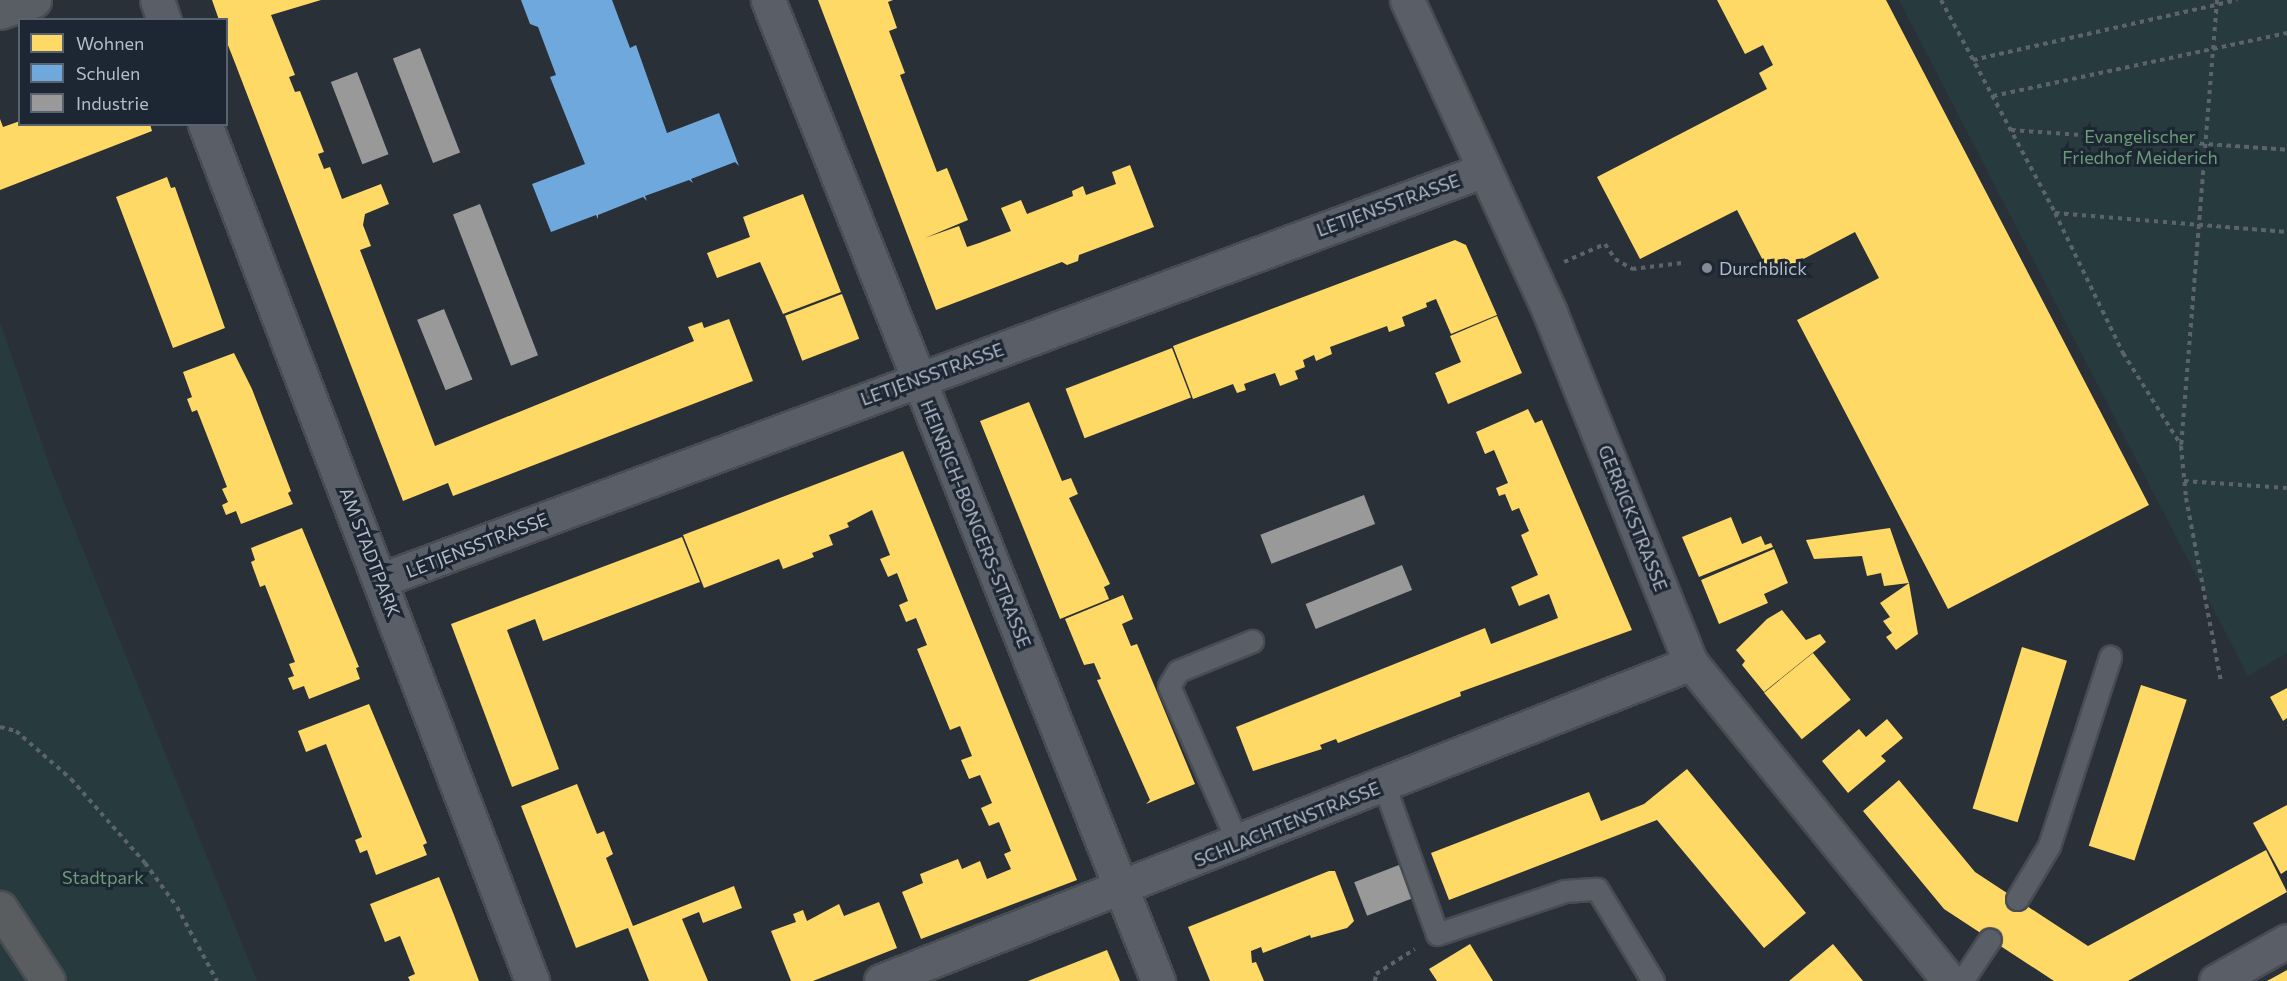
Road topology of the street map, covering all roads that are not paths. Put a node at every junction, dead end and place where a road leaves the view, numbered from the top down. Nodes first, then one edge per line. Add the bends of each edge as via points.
1 (34, 0) edge
2 (157, 0) edge
3 (768, 0) edge
4 (1407, 0) edge
5 (0, 12) edge
6 (163, 18) edge
7 (206, 126) edge
8 (1484, 170) junction
9 (918, 379) junction
10 (381, 580) junction
11 (1252, 641) dead end
12 (2110, 657) dead end
13 (1691, 663) junction
14 (1384, 785) junction
15 (1238, 843) junction
16 (1122, 889) junction
17 (2017, 899) dead end
18 (0, 908) edge
19 (1990, 939) dead end
20 (2287, 941) edge
21 (48, 981) edge
22 (532, 981) edge
23 (881, 981) edge
24 (1158, 981) edge
25 (1653, 981) edge
26 (1949, 981) edge
27 (1962, 981) edge
28 (2217, 981) edge

1 - 5 main road
2 - 6 street
3 - 9 street, HEINRICH-BONGERS-STRASSE
4 - 8 street, GERRICKSTRASSE
7 - 10 street, AM STADTPARK
8 - 9 street, LETJENSSTRASSE
8 - 13 street, GERRICKSTRASSE via 1533,275
9 - 10 street, LETJENSSTRASSE
9 - 16 street, HEINRICH-BONGERS-STRASSE
10 - 22 street, AM STADTPARK
11 - 15 lane via 1178,671 1169,686
12 - 17 lane via 2049,846
13 - 14 street, SCHLACHTENSTRASSE
13 - 26 street, GERRICKSTRASSE
14 - 15 street, SCHLACHTENSTRASSE
14 - 25 lane via 1437,934 1565,891 1597,889
15 - 16 street, SCHLACHTENSTRASSE
16 - 23 street, SCHLACHTENSTRASSE
16 - 24 street, HEINRICH-BONGERS-STRASSE
18 - 21 highway
19 - 27 lane
20 - 28 street

